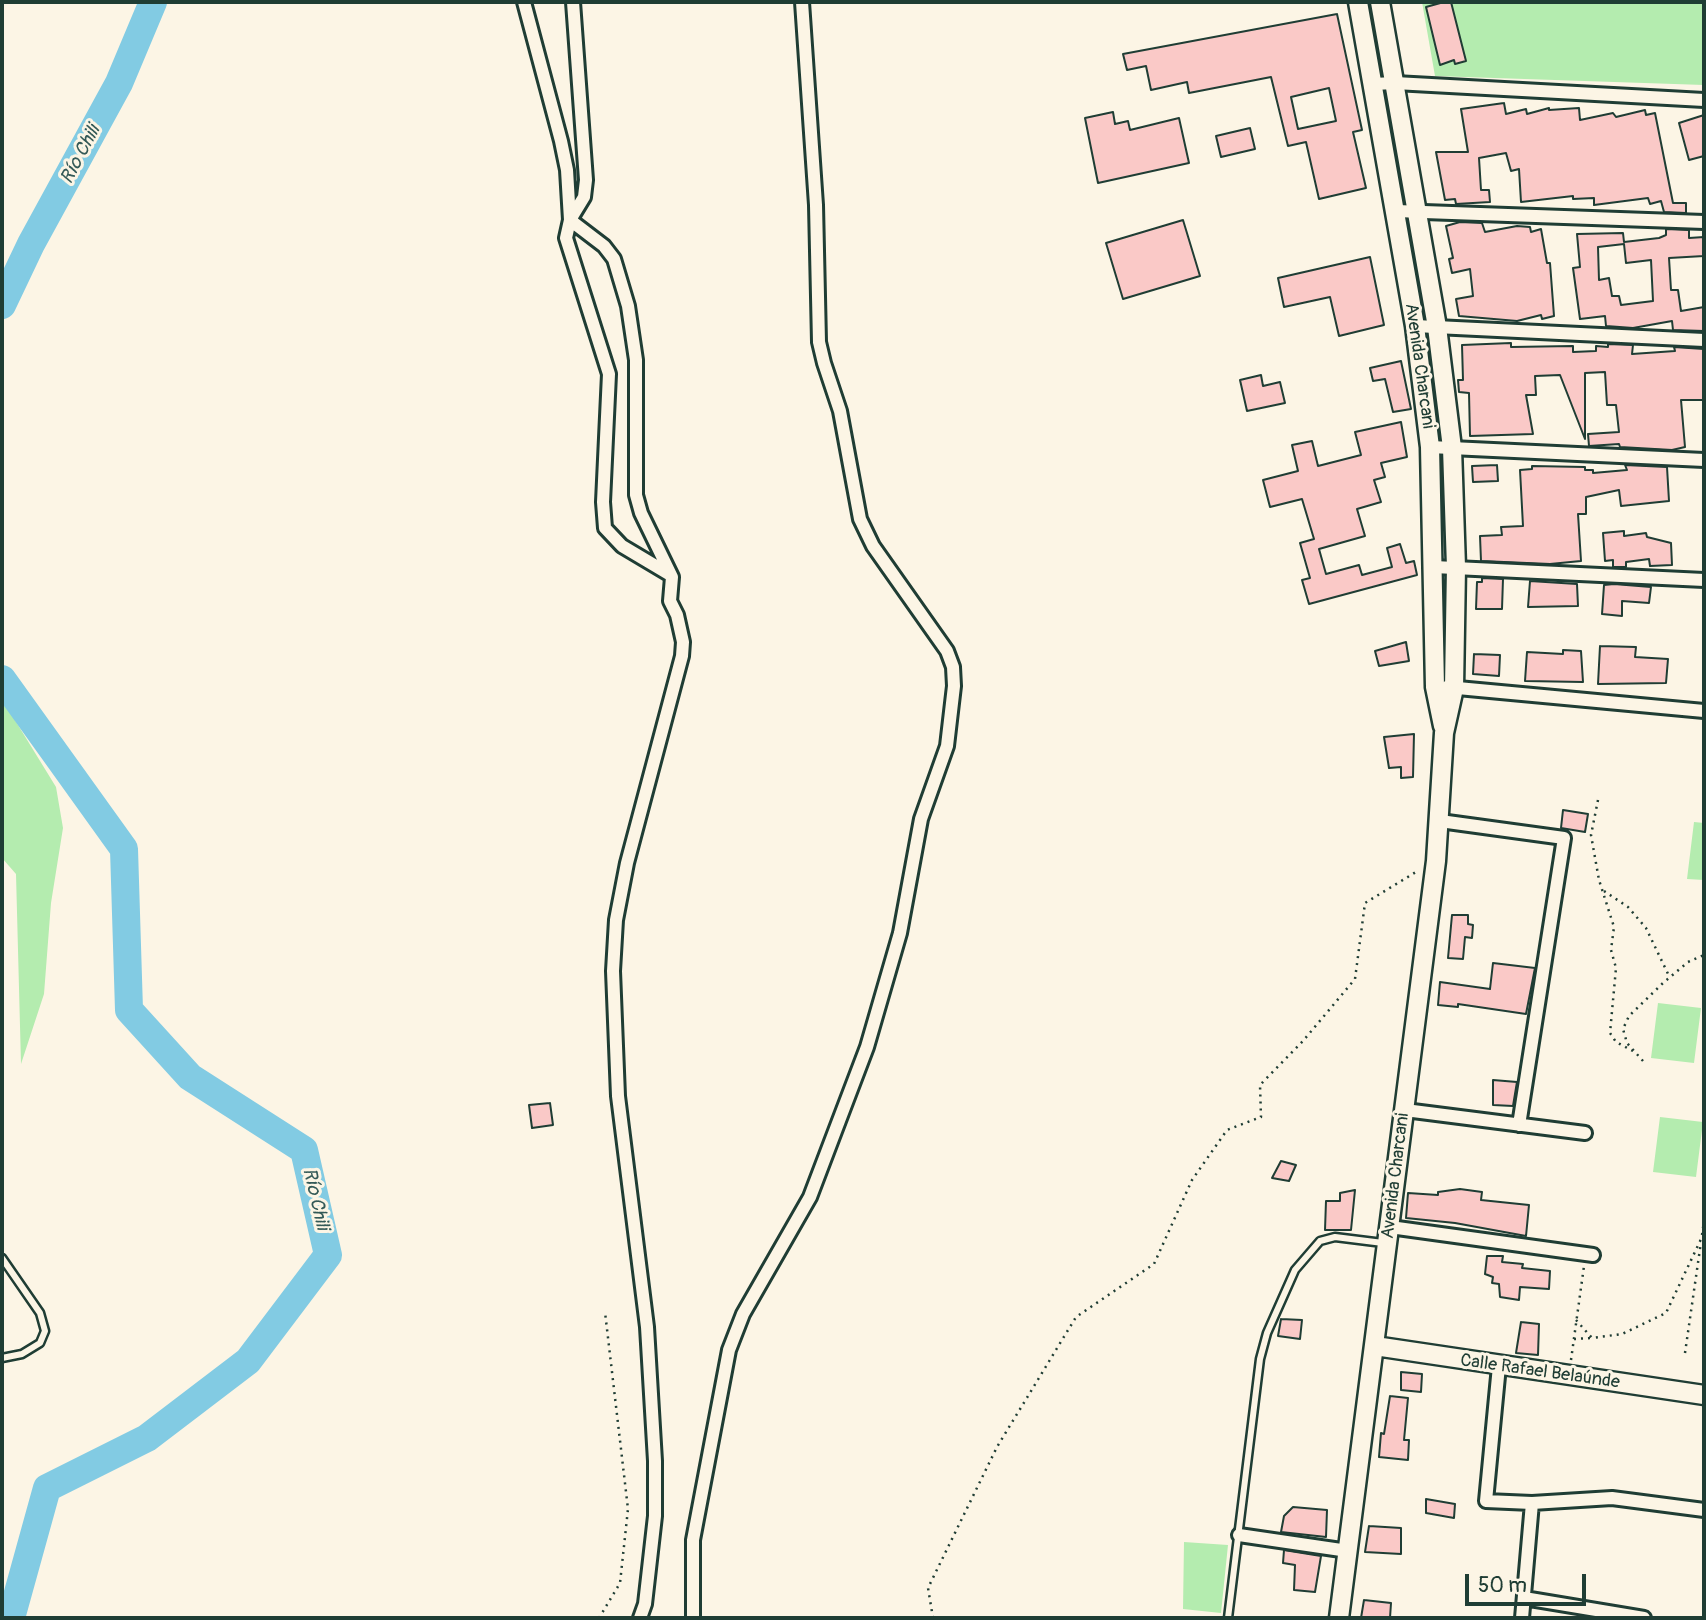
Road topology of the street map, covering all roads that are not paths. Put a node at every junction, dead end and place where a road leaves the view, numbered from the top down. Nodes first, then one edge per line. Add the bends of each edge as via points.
1 (524, 2) edge
2 (573, 2) edge
3 (802, 2) edge
4 (1358, 2) edge
5 (1380, 2) edge
6 (1395, 83) junction
7 (1373, 84) junction
8 (1704, 100) edge
9 (1396, 211) junction
10 (1416, 211) junction
11 (570, 220) junction
12 (1704, 222) edge
13 (1415, 326) junction
14 (1437, 327) junction
15 (1704, 340) edge
16 (1430, 447) junction
17 (1452, 448) junction
18 (1704, 460) edge
19 (1434, 567) junction
20 (1456, 567) junction
21 (673, 577) junction
22 (1704, 580) edge
23 (1435, 687) junction
24 (1454, 688) junction
25 (1704, 711) edge
26 (1444, 733) junction
27 (1440, 821) junction
28 (1405, 1110) junction
29 (1519, 1125) junction
30 (1585, 1133) dead end
31 (1389, 1235) junction
32 (1588, 1254) road end
33 (2, 1258) edge
34 (1375, 1346) junction
35 (2, 1358) edge
36 (1499, 1366) junction
37 (1704, 1395) edge
38 (1532, 1503) junction
39 (1704, 1510) edge
40 (1239, 1535) junction
41 (1348, 1551) junction
42 (1524, 1598) junction
43 (640, 1618) edge
44 (693, 1618) edge
45 (1227, 1618) edge
46 (1339, 1618) edge
47 (1522, 1618) edge
48 (1644, 1618) edge

1 - 11 street via 561,141
2 - 11 street via 586,180 579,209
3 - 44 street via 824,363 840,411 860,519 873,546 947,651 954,686 947,746 921,819 900,933 867,1046 810,1197 743,1314 729,1350 693,1540
4 - 7 main road, Avenida Charcani
5 - 6 main road, Avenida Charcani
6 - 7 street
6 - 8 street
6 - 10 main road, Avenida Charcani
7 - 9 main road, Avenida Charcani
9 - 10 street
9 - 13 main road, Avenida Charcani
10 - 12 street
10 - 14 main road, Avenida Charcani
11 - 21 street via 604,246 621,279 636,360 636,495
11 - 21 street via 566,238 609,374 605,528 622,546
13 - 14 street
13 - 16 main road, Avenida Charcani
14 - 15 street
14 - 17 main road, Avenida Charcani
16 - 17 street
16 - 19 main road, Avenida Charcani
17 - 18 street
17 - 20 main road, Avenida Charcani
19 - 20 street
19 - 23 main road, Avenida Charcani
20 - 22 street
20 - 24 main road, Avenida Charcani
21 - 43 street via 670,601 680,626 682,656 627,863 616,920 613,971 618,1096 647,1327 655,1461 654,1527
23 - 24 street
23 - 26 main road, Avenida Charcani
24 - 25 street
24 - 26 main road, Avenida Charcani
26 - 27 main road, Avenida Charcani
27 - 28 main road, Avenida Charcani
27 - 29 street via 1564,838
28 - 29 street
28 - 31 main road, Avenida Charcani
29 - 30 street
31 - 32 street
31 - 34 main road, Avenida Charcani
31 - 40 lane via 1320,1241 1295,1270 1260,1359
33 - 35 lane via 40,1312 45,1331 40,1343 22,1354
34 - 36 main road, Calle Rafael Belaúnde
34 - 41 main road, Avenida Charcani
36 - 37 main road, Calle Rafael Belaúnde
36 - 38 street via 1486,1501
38 - 39 street via 1612,1498
38 - 42 street
40 - 41 street
40 - 45 lane
41 - 46 main road, Avenida Charcani
42 - 47 street
42 - 48 street

